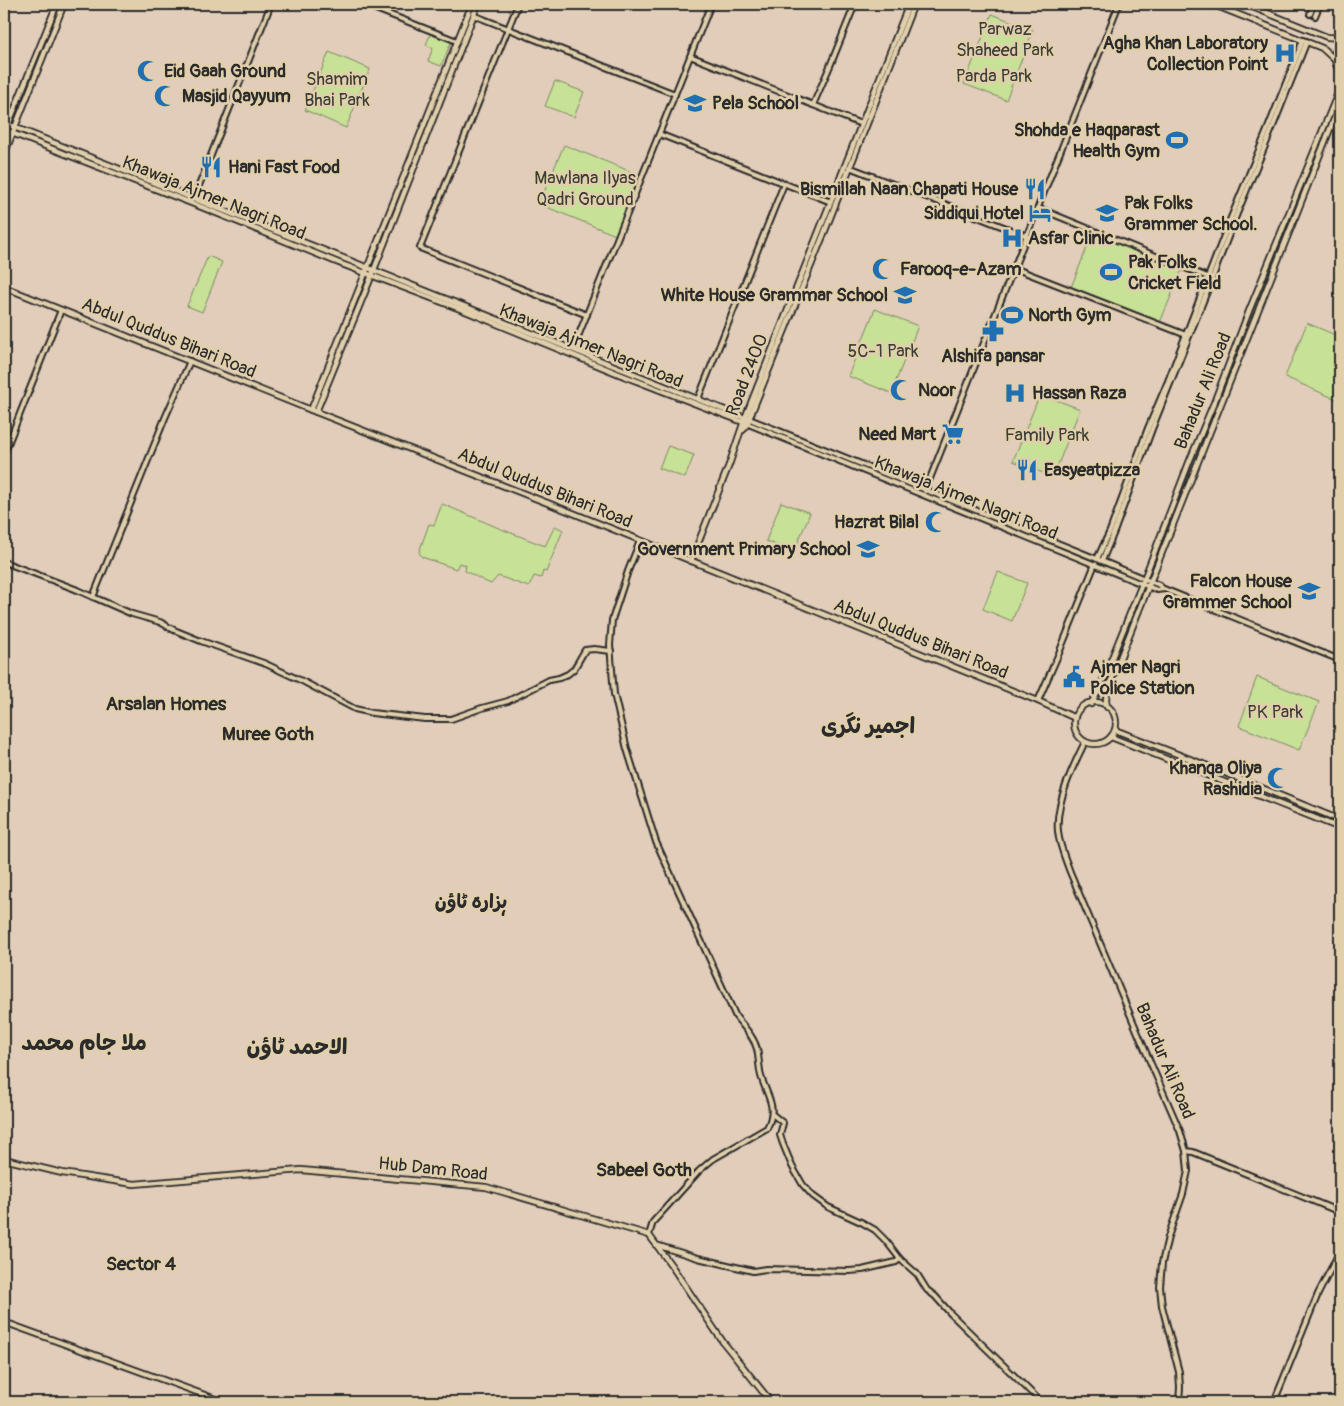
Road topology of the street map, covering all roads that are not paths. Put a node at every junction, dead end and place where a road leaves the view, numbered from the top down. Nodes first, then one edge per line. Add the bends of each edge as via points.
1 (57, 4) edge
2 (64, 4) edge
3 (270, 4) edge
4 (363, 4) edge
5 (472, 4) edge
6 (478, 4) edge
7 (518, 4) edge
8 (711, 4) edge
9 (855, 4) edge
10 (909, 4) edge
11 (914, 4) edge
12 (1120, 4) edge
13 (1212, 4) edge
14 (1245, 4) edge
15 (1314, 4) edge
16 (1320, 4) edge
17 (468, 13) junction
18 (1310, 14) dead end
19 (474, 15) junction
20 (1316, 16) dead end
21 (508, 28) junction
22 (1340, 40) edge
23 (457, 41) junction
24 (1305, 41) junction
25 (690, 56) junction
26 (1334, 58) junction
27 (1340, 72) edge
28 (1340, 88) edge
29 (675, 94) junction
30 (1340, 104) edge
31 (813, 105) junction
32 (6, 124) edge
33 (861, 124) junction
34 (15, 127) junction
35 (4, 132) edge
36 (12, 134) junction
37 (659, 134) junction
38 (64, 147) junction
39 (62, 153) junction
40 (4, 155) edge
41 (844, 165) junction
42 (850, 167) junction
43 (147, 179) junction
44 (784, 184) junction
45 (145, 185) junction
46 (194, 198) junction
47 (831, 202) junction
48 (1038, 208) junction
49 (228, 211) junction
50 (226, 218) junction
51 (1027, 236) junction
52 (1014, 268) junction
53 (366, 270) junction
54 (373, 273) junction
55 (1210, 278) junction
56 (4, 287) edge
57 (61, 310) junction
58 (587, 315) junction
59 (1244, 324) junction
60 (1252, 327) junction
61 (1187, 336) junction
62 (541, 339) junction
63 (573, 349) junction
64 (190, 361) junction
65 (597, 362) junction
66 (698, 399) junction
67 (311, 410) junction
68 (316, 412) junction
69 (746, 421) junction
70 (4, 454) edge
71 (912, 488) junction
72 (925, 490) junction
73 (948, 503) junction
74 (640, 541) junction
75 (691, 561) junction
76 (1098, 561) junction
77 (4, 562) edge
78 (1143, 581) junction
79 (1150, 584) junction
80 (93, 597) junction
81 (611, 651) junction
82 (1340, 660) edge
83 (1038, 701) junction
84 (1091, 704) junction
85 (1106, 707) junction
86 (1075, 718) junction
87 (1115, 730) junction
88 (1111, 737) junction
89 (1085, 742) junction
90 (1340, 820) edge
91 (1340, 828) edge
92 (772, 1114) junction
93 (1186, 1151) junction
94 (4, 1159) edge
95 (1340, 1212) edge
96 (649, 1235) junction
97 (656, 1245) junction
98 (1340, 1251) edge
99 (900, 1259) junction
100 (1333, 1264) junction
101 (1340, 1269) edge
102 (4, 1322) edge
103 (224, 1402) edge
104 (771, 1402) edge
105 (1041, 1402) edge
106 (1179, 1402) edge
107 (1274, 1402) edge

1 - 32 main road
2 - 34 main road
3 - 46 street
4 - 23 street
5 - 17 main road
6 - 19 main road
7 - 21 street
8 - 25 street
9 - 31 street
10 - 33 main road, Road 2400
11 - 42 main road, Road 2400
12 - 48 street
13 - 24 main road
14 - 22 main road
15 - 18 street
16 - 20 street
17 - 19 street
17 - 23 main road
19 - 21 street
19 - 54 main road
21 - 29 street
21 - 58 street via 420,248
22 - 26 main road
23 - 53 main road
24 - 26 main road via 1322,48
24 - 55 street
25 - 29 street
25 - 31 street
26 - 27 main road
28 - 59 main road, Bahadur Ali Road
29 - 37 street
30 - 60 main road, Bahadur Ali Road
31 - 33 street
32 - 34 main road, Khawaja Ajmer Nagri Road
32 - 35 main road
33 - 41 main road, Road 2400
34 - 36 main road
34 - 38 main road, Khawaja Ajmer Nagri Road
35 - 36 main road, Khawaja Ajmer Nagri Road
36 - 39 main road, Khawaja Ajmer Nagri Road
36 - 40 main road
37 - 44 street
37 - 58 street
38 - 39 main road
38 - 43 main road, Khawaja Ajmer Nagri Road
39 - 45 main road, Khawaja Ajmer Nagri Road
41 - 42 street
41 - 47 main road, Road 2400
42 - 51 street
42 - 69 main road, Road 2400
43 - 45 main road
43 - 46 main road, Khawaja Ajmer Nagri Road
44 - 47 street
44 - 66 street
45 - 50 main road, Khawaja Ajmer Nagri Road
46 - 49 main road, Khawaja Ajmer Nagri Road
47 - 69 main road, Road 2400
48 - 51 street
48 - 55 street
49 - 50 main road
49 - 53 main road, Khawaja Ajmer Nagri Road
50 - 53 main road, Khawaja Ajmer Nagri Road
51 - 52 street
52 - 61 street
52 - 72 street
53 - 54 main road, Khawaja Ajmer Nagri Road
53 - 67 main road
54 - 62 main road, Khawaja Ajmer Nagri Road
54 - 68 main road
55 - 61 street
56 - 57 main road, Abdul Quddus Bihari Road
57 - 64 main road, Abdul Quddus Bihari Road
57 - 70 street
58 - 63 street
59 - 60 main road
59 - 78 main road, Bahadur Ali Road
60 - 79 main road, Bahadur Ali Road
61 - 76 street via 1151,420
62 - 63 main road, Khawaja Ajmer Nagri Road
62 - 65 main road, Khawaja Ajmer Nagri Road
63 - 65 main road, Khawaja Ajmer Nagri Road
64 - 67 main road, Abdul Quddus Bihari Road
64 - 80 street
65 - 66 main road, Khawaja Ajmer Nagri Road
65 - 69 main road, Khawaja Ajmer Nagri Road
66 - 69 main road, Khawaja Ajmer Nagri Road
67 - 68 main road, Abdul Quddus Bihari Road
68 - 74 main road, Abdul Quddus Bihari Road
69 - 71 street, Khawaja Ajmer Nagri Road
69 - 75 main road, Road 2400
71 - 72 street, Khawaja Ajmer Nagri Road
71 - 73 street, Khawaja Ajmer Nagri Road
72 - 73 street, Khawaja Ajmer Nagri Road
73 - 76 street, Khawaja Ajmer Nagri Road
74 - 75 main road, Abdul Quddus Bihari Road
74 - 81 street via 612,620
75 - 83 main road, Abdul Quddus Bihari Road
76 - 78 street, Khawaja Ajmer Nagri Road
76 - 83 street
77 - 80 street
78 - 79 street, Khawaja Ajmer Nagri Road
78 - 84 main road, Bahadur Ali Road
79 - 82 street, Khawaja Ajmer Nagri Road
79 - 85 main road, Bahadur Ali Road via 1107,691
80 - 81 street via 266,664 360,711 425,720 451,719 508,701 571,672 585,650
81 - 92 street via 614,694 656,842 736,1017 756,1047
83 - 86 main road, Abdul Quddus Bihari Road
84 - 85 main road
84 - 86 main road via 1084,706
85 - 87 main road via 1114,713
86 - 89 main road via 1076,733
87 - 88 main road
87 - 90 main road
88 - 89 main road via 1103,742
88 - 91 main road
89 - 93 street, Bahadur Ali Road via 1060,803 1057,822 1061,847
92 - 96 street via 767,1128 713,1159 699,1171 653,1222
92 - 99 street via 783,1123 782,1144 792,1166 813,1196 875,1230
93 - 95 street
93 - 106 street, Bahadur Ali Road via 1188,1171 1162,1263 1160,1286 1179,1372
94 - 96 main road, Hub Dam Road via 36,1168 134,1184 301,1170 486,1186
96 - 97 main road
97 - 99 street via 754,1270 849,1271
97 - 104 main road via 723,1342
98 - 100 street
99 - 105 street
100 - 101 street
100 - 107 street
102 - 103 street

